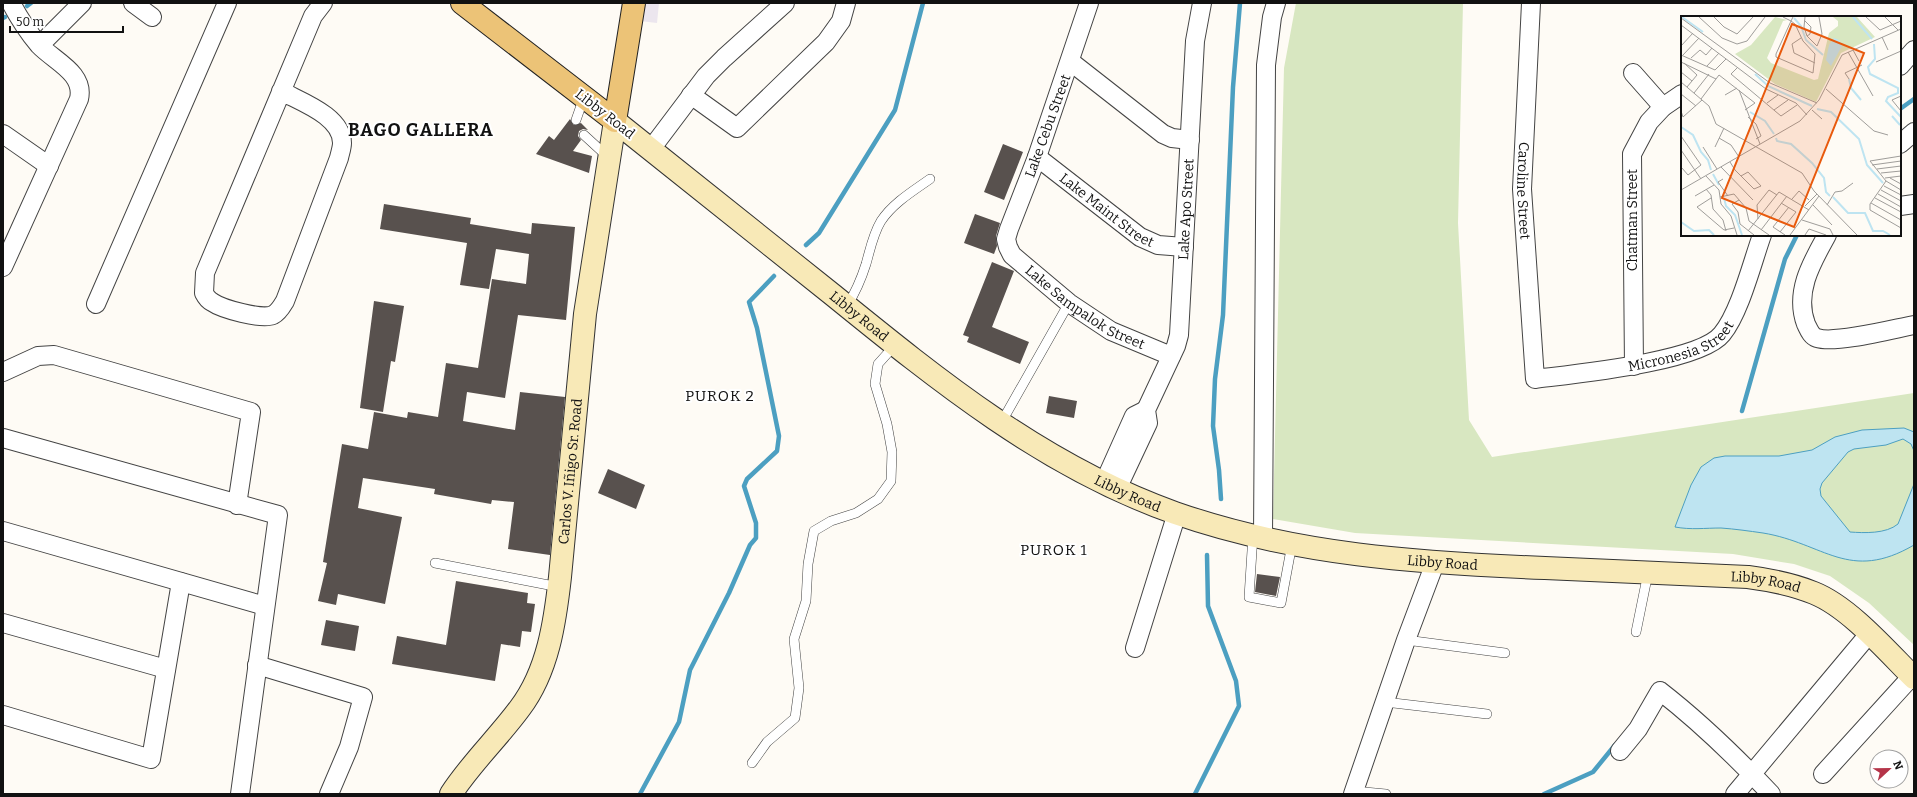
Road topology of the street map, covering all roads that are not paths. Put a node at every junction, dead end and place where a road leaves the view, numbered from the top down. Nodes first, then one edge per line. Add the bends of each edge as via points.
1 (12, 3) edge
2 (82, 3) edge
3 (133, 3) edge
4 (227, 3) edge
5 (323, 3) edge
6 (462, 3) edge
7 (634, 3) edge
8 (785, 3) edge
9 (846, 3) edge
10 (1089, 3) edge
11 (1202, 3) edge
12 (1276, 3) edge
13 (1531, 3) edge
14 (152, 17) dead end
15 (40, 45) junction
16 (1914, 50) edge
17 (1071, 62) junction
18 (1901, 65) edge
19 (1633, 73) dead end
20 (281, 91) junction
21 (691, 95) junction
22 (1681, 95) edge
23 (584, 97) junction
24 (1663, 107) junction
25 (576, 120) dead end
26 (615, 121) junction
27 (1914, 132) edge
28 (3, 134) edge
29 (584, 135) dead end
30 (1190, 140) junction
31 (1901, 143) edge
32 (651, 149) junction
33 (1037, 157) junction
34 (608, 158) junction
35 (49, 166) junction
36 (930, 179) dead end
37 (1914, 204) edge
38 (1901, 206) edge
39 (1761, 236) edge
40 (1826, 236) edge
41 (1008, 247) joint
42 (1184, 247) junction
43 (3, 267) edge
44 (1070, 303) junction
45 (96, 304) dead end
46 (847, 306) junction
47 (1914, 325) edge
48 (895, 345) junction
49 (1171, 356) junction
50 (1634, 366) junction
51 (3, 372) edge
52 (1535, 379) joint
53 (1001, 424) junction
54 (3, 438) edge
55 (1111, 486) junction
56 (237, 505) junction
57 (1177, 513) junction
58 (3, 531) edge
59 (1258, 537) junction
60 (1292, 544) junction
61 (435, 563) dead end
62 (1435, 563) junction
63 (1648, 573) junction
64 (181, 582) junction
65 (559, 587) junction
66 (265, 606) junction
67 (3, 623) edge
68 (1636, 632) dead end
69 (1869, 634) junction
70 (1406, 640) junction
71 (1135, 648) dead end
72 (1505, 653) dead end
73 (257, 665) junction
74 (166, 669) junction
75 (1913, 677) edge
76 (1384, 702) junction
77 (1487, 714) dead end
78 (3, 715) edge
79 (1620, 751) dead end
80 (752, 763) dead end
81 (1751, 773) junction
82 (1823, 774) dead end
83 (1354, 793) edge
84 (240, 794) edge
85 (329, 794) edge
86 (451, 794) edge
87 (1386, 794) edge
88 (1735, 794) edge
89 (1771, 794) edge

1 - 15 street
2 - 15 street
3 - 14 street
4 - 45 street
5 - 20 street via 313,16
6 - 23 main road, Libby Road
7 - 26 main road
8 - 21 street via 724,58
9 - 21 street via 841,21 826,42 737,128
10 - 17 street, Lake Cebu Street
11 - 30 street, Lake Apo Street via 1195,41
12 - 59 street via 1266,65
13 - 52 street, Caroline Street via 1522,189
15 - 35 street via 71,73 79,84 80,91 79,99
16 - 18 street
17 - 30 street via 1163,134
17 - 33 street, Lake Cebu Street
19 - 24 street
20 - 20 street via 205,273 203,285 204,293 212,303 254,316 274,315 285,301 339,158 342,143 334,121
21 - 32 street
22 - 24 street, Chatman Street
23 - 25 lane
23 - 26 main road, Libby Road
24 - 50 street, Chatman Street via 1649,122 1632,154
26 - 32 main road, Libby Road
26 - 34 main road, Carlos V. Iñigo Sr. Road
27 - 31 street
28 - 35 street
29 - 34 lane
30 - 42 street, Lake Apo Street
32 - 46 main road, Libby Road
33 - 41 street, Lake Cebu Street via 1009,228 1006,239
33 - 42 street, Lake Maint Street via 1140,237 1158,245
34 - 65 main road, Carlos V. Iñigo Sr. Road via 585,314
35 - 43 street
36 - 46 lane via 910,192 882,220 874,236 860,282
37 - 38 street
39 - 50 street, Micronesia Street via 1733,316 1723,333 1714,342 1691,352
40 - 47 street via 1809,268 1804,284 1802,304 1805,322 1810,332 1817,338 1845,338
41 - 44 street, Lake Sampalok Street via 1020,263
42 - 49 street, Lake Apo Street via 1179,335
44 - 49 street, Lake Sampalok Street via 1111,330
44 - 53 lane
46 - 48 main road, Libby Road
48 - 53 main road, Libby Road via 960,396
48 - 80 lane via 878,364 875,384 892,452 891,481 878,499 856,514 831,521 814,530 808,564 806,601 794,639 799,688 795,718 767,742
49 - 55 street, Lake Apo Street via 1146,410 1134,416
50 - 52 street, Micronesia Street
51 - 56 street via 38,356 54,355 251,412
53 - 55 main road, Libby Road via 1055,457
54 - 56 street
55 - 57 main road, Libby Road
56 - 66 street via 278,515
57 - 59 main road, Libby Road
57 - 71 street
58 - 64 street
59 - 60 main road, Libby Road
59 - 60 lane via 1249,597 1281,602
60 - 62 main road, Libby Road via 1338,553
61 - 65 lane
62 - 63 main road, Libby Road
62 - 70 street
63 - 68 lane
63 - 69 main road, Libby Road via 1748,577 1781,582 1815,593 1838,606
64 - 66 street
64 - 74 street
65 - 86 main road, Carlos V. Iñigo Sr. Road via 549,644 534,685 521,708 470,767
66 - 73 street
67 - 74 street
69 - 75 main road, Libby Road
69 - 81 street
70 - 72 lane
70 - 76 street
73 - 84 street
73 - 85 street via 363,697 349,747
74 - 78 street via 151,759
75 - 82 street
76 - 77 lane
76 - 83 street
79 - 81 street via 1638,729 1660,691 1692,716
81 - 88 street
81 - 89 street
83 - 87 lane

